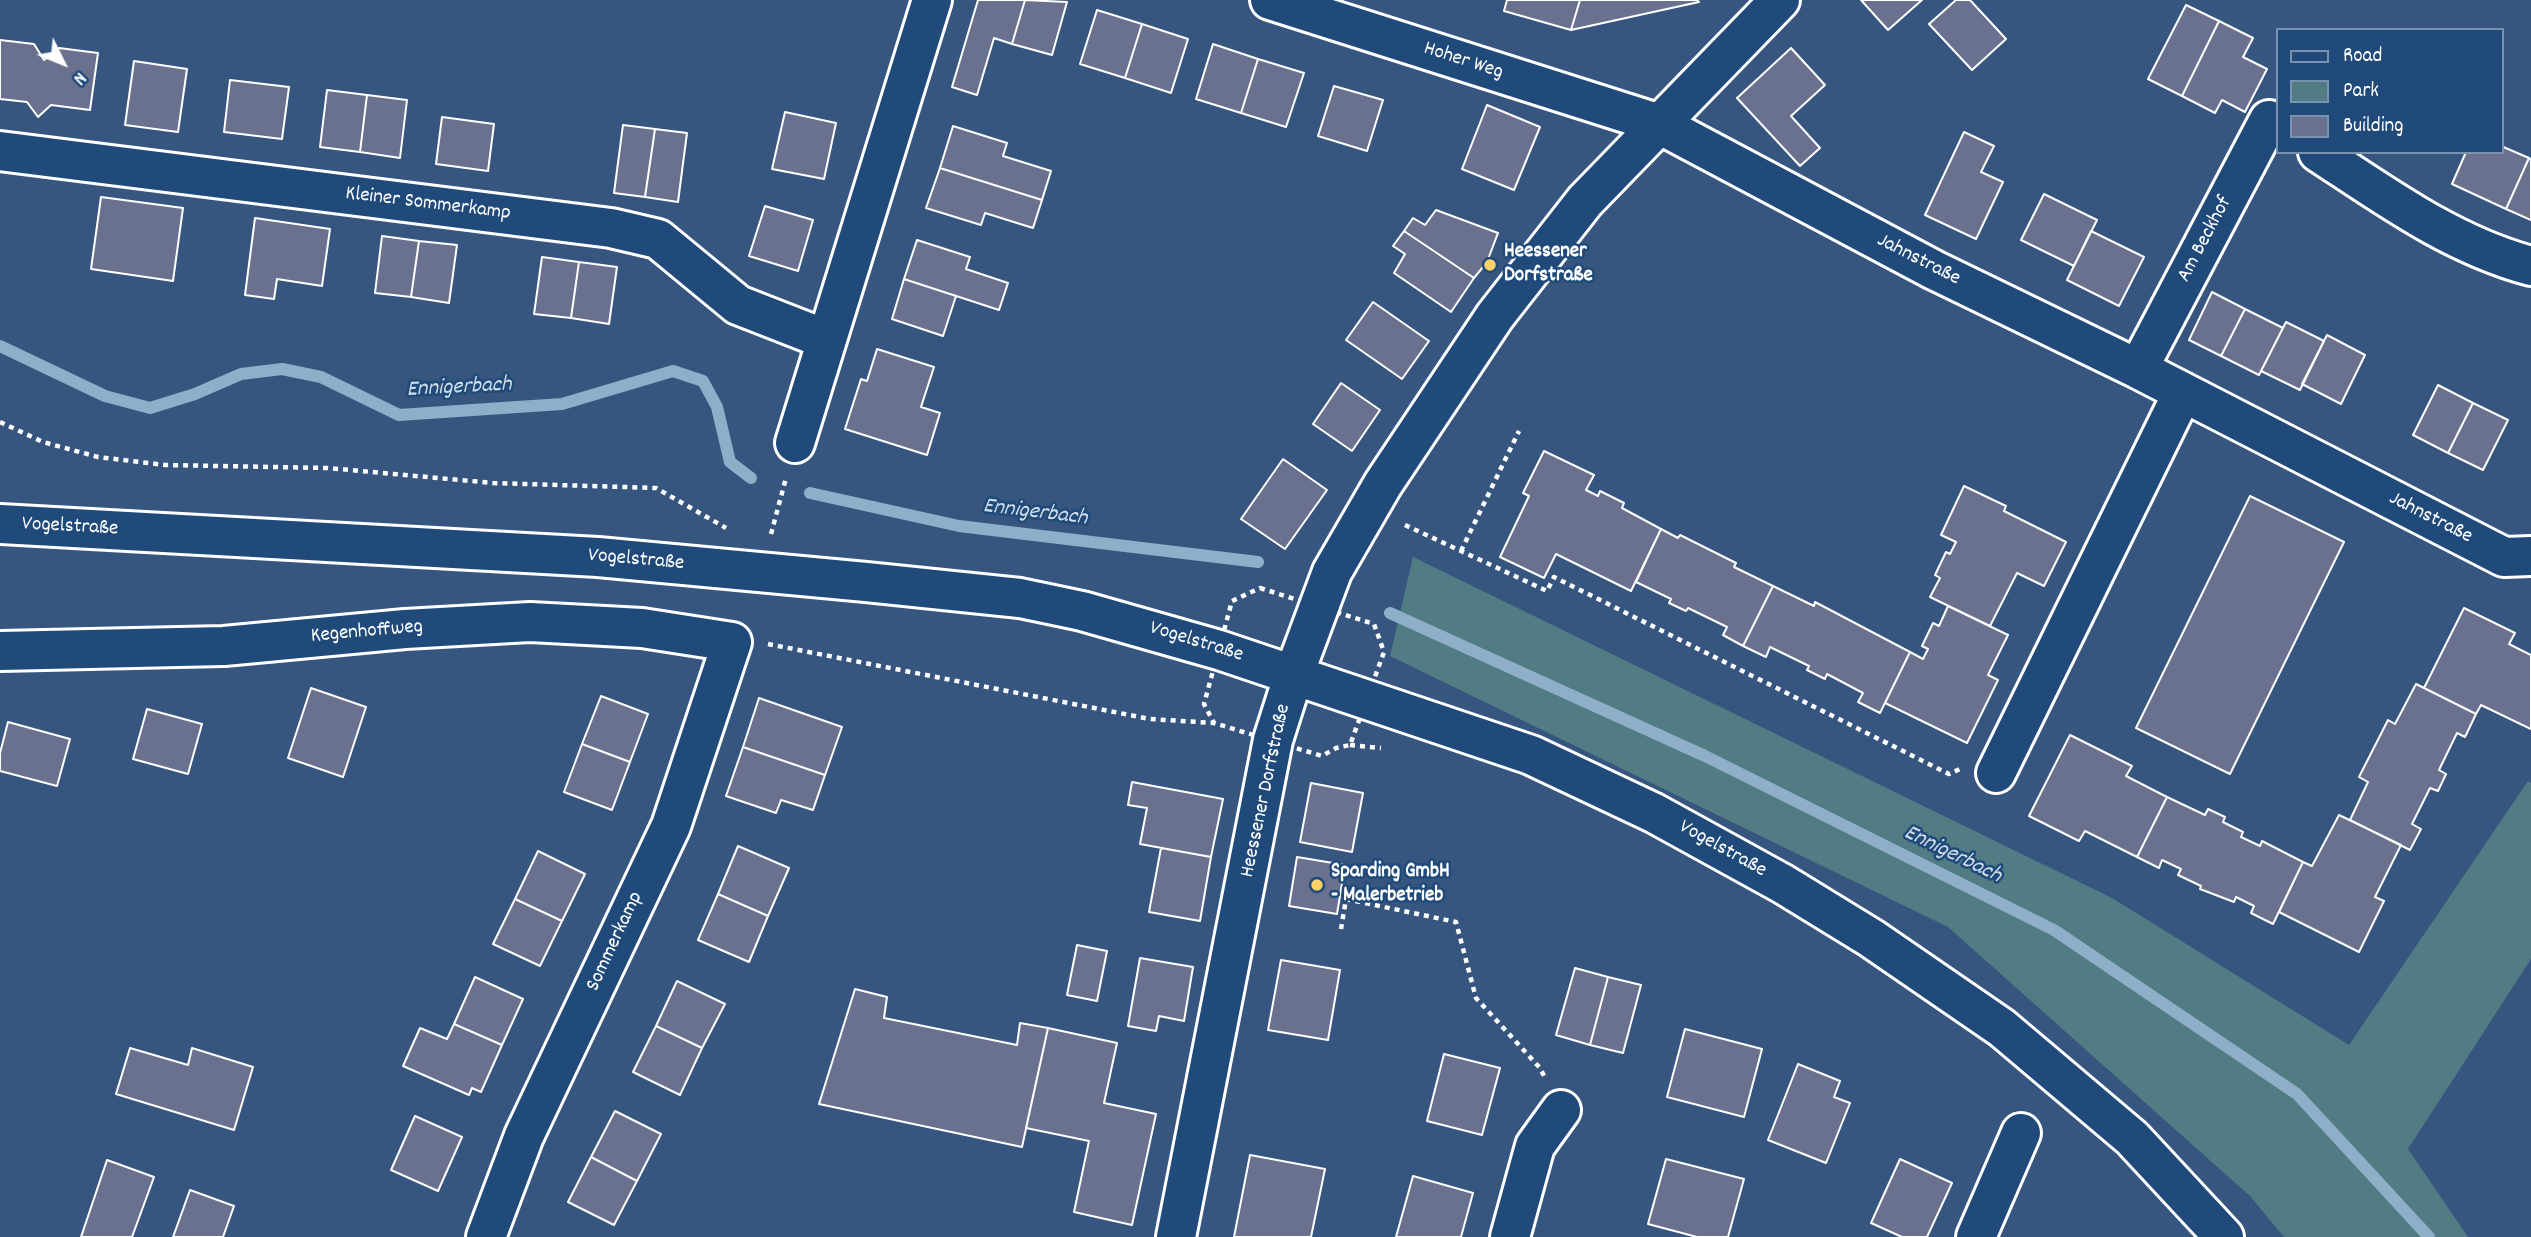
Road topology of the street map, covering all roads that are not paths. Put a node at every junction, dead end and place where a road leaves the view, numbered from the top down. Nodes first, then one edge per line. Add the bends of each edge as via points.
1 (932, 0) edge
2 (1270, 0) edge
3 (1780, 0) edge
4 (1657, 123) junction
5 (2276, 125) edge
6 (0, 151) edge
7 (2321, 154) edge
8 (2531, 266) edge
9 (825, 340) junction
10 (2138, 369) junction
11 (2183, 392) junction
12 (795, 443) dead end
13 (0, 524) edge
14 (2531, 556) edge
15 (732, 642) joint
16 (0, 650) edge
17 (1294, 674) junction
18 (1996, 773) road end
19 (1561, 1110) road end
20 (2021, 1133) dead end
21 (486, 1237) edge
22 (1176, 1237) edge
23 (1510, 1237) edge
24 (1976, 1237) edge
25 (2224, 1237) edge

1 - 9 street
2 - 4 street, Hoher Weg
3 - 4 street, Heessener Dorfstraße
4 - 10 street, Jahnstraße via 1934,270
4 - 17 street, Heessener Dorfstraße via 1585,201 1451,380 1332,572
5 - 10 street, Am Beckhof via 2269,120
6 - 9 street, Kleiner Sommerkamp via 611,228 658,239 737,305
7 - 8 street via 2458,239
9 - 12 street
10 - 11 street, Jahnstraße
11 - 14 street, Jahnstraße via 2504,557
11 - 18 street
13 - 17 street, Vogelstraße via 598,557 1020,598 1143,628
15 - 16 street, Kegenhoffweg via 642,628 530,622 224,646
15 - 21 street, Sommerkamp via 671,826 524,1136
17 - 22 street, Heessener Dorfstraße via 1273,740
17 - 25 street, Vogelstraße via 1531,755 1654,813 1794,891 2002,1028 2132,1138
19 - 23 street via 1535,1146
20 - 24 street

